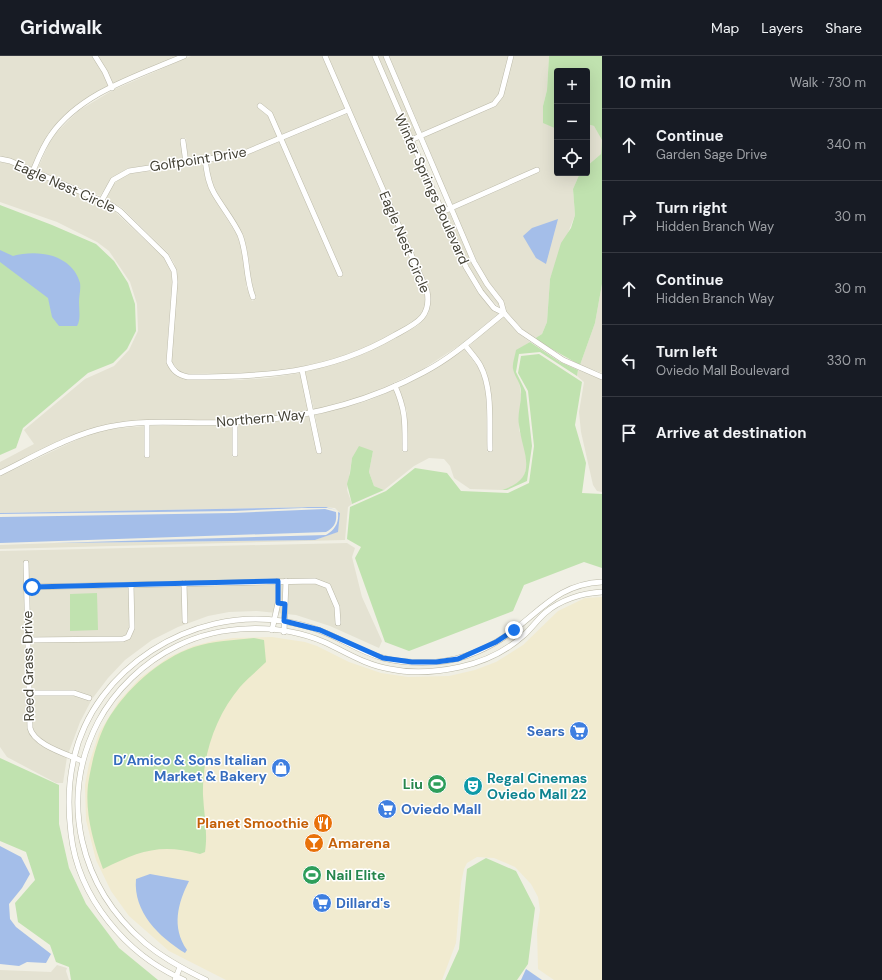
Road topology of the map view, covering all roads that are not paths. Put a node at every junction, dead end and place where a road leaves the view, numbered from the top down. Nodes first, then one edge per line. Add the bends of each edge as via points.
1 (95, 56) edge
2 (184, 56) edge
3 (325, 56) edge
4 (375, 56) edge
5 (386, 56) edge
6 (511, 56) edge
7 (112, 88) junction
8 (260, 106) dead end
9 (348, 110) junction
10 (420, 135) junction
11 (280, 139) junction
12 (411, 140) junction
13 (184, 141) dead end
14 (0, 159) edge
15 (205, 160) junction
16 (186, 163) junction
17 (537, 170) dead end
18 (33, 171) junction
19 (102, 200) junction
20 (451, 208) junction
21 (442, 212) junction
22 (340, 274) dead end
23 (253, 297) dead end
24 (504, 313) junction
25 (465, 345) junction
26 (302, 370) junction
27 (601, 376) edge
28 (395, 386) junction
29 (312, 413) junction
30 (234, 422) junction
31 (147, 423) junction
32 (405, 449) dead end
33 (490, 449) dead end
34 (319, 451) dead end
35 (235, 454) dead end
36 (147, 455) dead end
37 (0, 473) edge
38 (26, 563) dead end
39 (278, 581) junction
40 (286, 581) junction
41 (602, 582) edge
42 (184, 583) junction
43 (131, 584) junction
44 (27, 587) junction
45 (602, 592) edge
46 (278, 603) junction
47 (285, 604) junction
48 (274, 620) junction
49 (185, 621) dead end
50 (284, 621) junction
51 (338, 623) dead end
52 (272, 630) junction
53 (284, 632) junction
54 (28, 640) junction
55 (29, 693) junction
56 (89, 698) dead end
57 (74, 757) junction
58 (82, 761) junction
59 (180, 968) junction
60 (189, 972) junction
61 (175, 978) edge
62 (184, 980) edge
63 (206, 980) edge

1 - 7 street
2 - 7 street
3 - 9 street, Eagle Nest Circle
4 - 12 street, Winter Springs Boulevard
5 - 10 street, Winter Springs Boulevard
6 - 10 street via 501,96 494,104
7 - 18 street via 76,109 61,123 47,142
8 - 11 street via 270,114
9 - 11 street, Golfpoint Drive
9 - 26 street, Eagle Nest Circle via 427,291 428,305 422,318 386,340 351,356
10 - 12 street
10 - 20 street, Winter Springs Boulevard
11 - 15 street, Golfpoint Drive via 242,154
11 - 22 street
12 - 21 street, Winter Springs Boulevard
13 - 16 street
14 - 18 street, Eagle Nest Circle
15 - 16 street, Golfpoint Drive
15 - 23 street via 213,192 232,221 244,247 248,285
16 - 19 street, Golfpoint Drive via 120,174 108,187
17 - 20 street
18 - 19 street, Eagle Nest Circle
19 - 26 street, Eagle Nest Circle via 120,211 171,264 175,282 168,355 169,362 176,372 188,377 240,377
20 - 21 street
20 - 24 street, Winter Springs Boulevard via 474,262 501,302
21 - 24 street, Winter Springs Boulevard via 466,267 481,292 494,308
24 - 25 street, Northern Way
24 - 27 street, Winter Springs Boulevard via 520,331 545,349 563,360
25 - 28 street, Northern Way via 424,372
25 - 33 street via 480,365 485,379
26 - 29 street
28 - 29 street, Northern Way via 354,402
28 - 32 street via 405,412
29 - 30 street, Northern Way
29 - 34 street
30 - 31 street, Northern Way
30 - 35 street
31 - 36 street
31 - 37 street, Northern Way via 110,426 87,432
38 - 44 street, Reed Grass Drive
39 - 40 street
39 - 42 street
39 - 46 street
40 - 47 street
40 - 51 street via 315,581 328,586 337,607
41 - 50 street via 589,583 558,594 514,630 480,650 458,659 436,662 383,658 320,630
42 - 43 street
42 - 49 street
43 - 44 street
43 - 54 street via 132,628 128,637
44 - 54 street, Reed Grass Drive
45 - 53 street via 584,594 559,604 545,613 525,635 486,658 438,671 389,669 351,656 324,642
46 - 47 street
46 - 48 street
47 - 50 street
48 - 50 street
48 - 52 street
48 - 57 street via 252,619 192,629 151,650 118,678 104,694 84,729
50 - 53 street
52 - 53 street
52 - 58 street via 231,630 201,637 176,646 152,662 117,693 90,739
54 - 55 street, Reed Grass Drive
55 - 56 street via 74,693
55 - 57 street, Reed Grass Drive via 31,734 42,743
57 - 58 street, Reed Grass Drive
57 - 61 street via 69,788 69,814 76,858 86,885 101,912 119,934 143,956
58 - 59 street via 78,785 79,824 83,850 96,879 112,906 127,924 146,944
59 - 60 street
59 - 61 street
60 - 62 street
60 - 63 street
61 - 62 street

